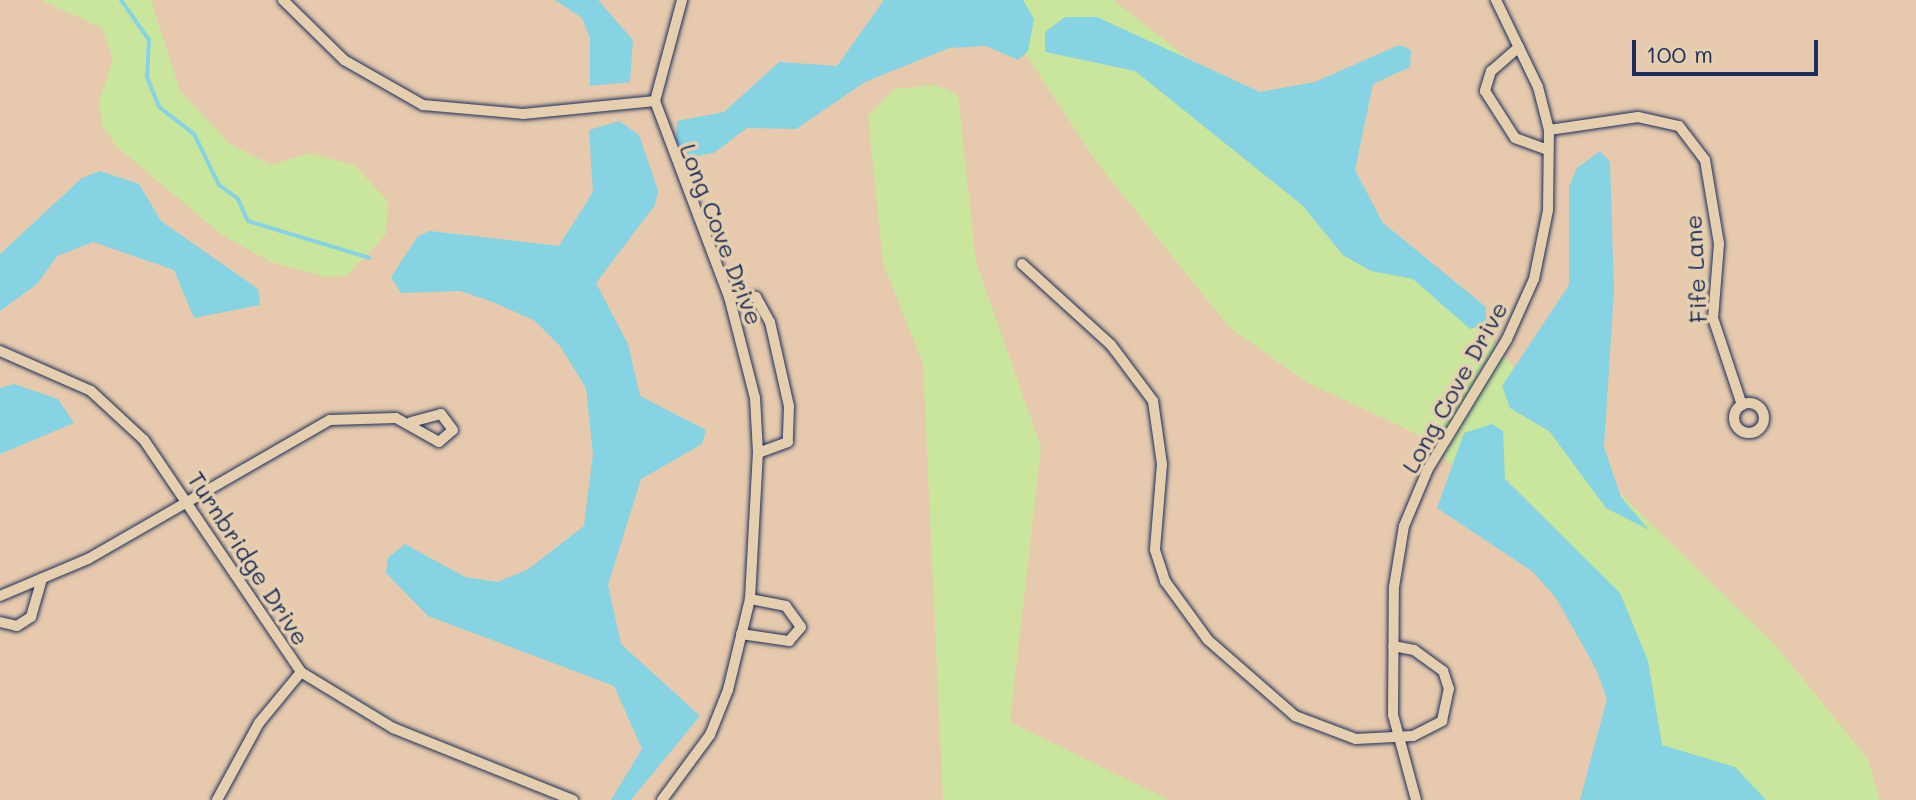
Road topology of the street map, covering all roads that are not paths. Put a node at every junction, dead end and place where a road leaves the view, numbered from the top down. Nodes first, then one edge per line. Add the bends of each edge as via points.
1 (283, 0) edge
2 (682, 0) edge
3 (1496, 0) edge
4 (1519, 47) junction
5 (655, 101) junction
6 (1549, 130) junction
7 (1548, 150) junction
8 (1022, 264) dead end
9 (729, 297) junction
10 (0, 351) edge
11 (1742, 405) dead end
12 (411, 422) dead end
13 (758, 453) junction
14 (192, 503) junction
15 (42, 579) junction
16 (0, 596) edge
17 (750, 599) junction
18 (0, 622) edge
19 (741, 634) junction
20 (1393, 646) junction
21 (301, 672) junction
22 (1397, 737) junction
23 (217, 800) edge
24 (573, 800) edge
25 (662, 800) edge
26 (1416, 800) edge

1 - 5 street via 344,60 423,105 523,114
2 - 5 street
3 - 4 street, Long Cove Drive
4 - 6 street, Long Cove Drive
4 - 7 street via 1485,80 1490,109 1515,138
5 - 9 street, Long Cove Drive
6 - 7 street, Long Cove Drive
6 - 11 street, Fife Lane via 1638,117 1679,126 1705,160 1719,244 1713,318
7 - 20 street, Long Cove Drive via 1548,210 1534,279 1404,526
8 - 22 street via 1111,345 1153,401 1162,464 1155,550 1186,613 1295,716 1341,736
9 - 13 street, Long Cove Drive via 755,398
9 - 13 street via 756,297 770,322 789,406 788,442
10 - 14 street, Turnbridge Drive via 91,391 144,440
12 - 14 street via 359,414 330,420
13 - 17 street, Long Cove Drive
14 - 15 street
14 - 21 street, Turnbridge Drive
15 - 16 street
15 - 18 street via 31,617 17,626
17 - 19 street, Long Cove Drive
17 - 19 street via 786,606 801,627 789,641
19 - 25 street, Long Cove Drive via 710,735
20 - 22 street, Long Cove Drive
20 - 22 street via 1435,662 1449,689 1442,721 1431,732
21 - 23 street via 259,723
21 - 24 street, Turnbridge Drive via 393,728
22 - 26 street, Long Cove Drive

